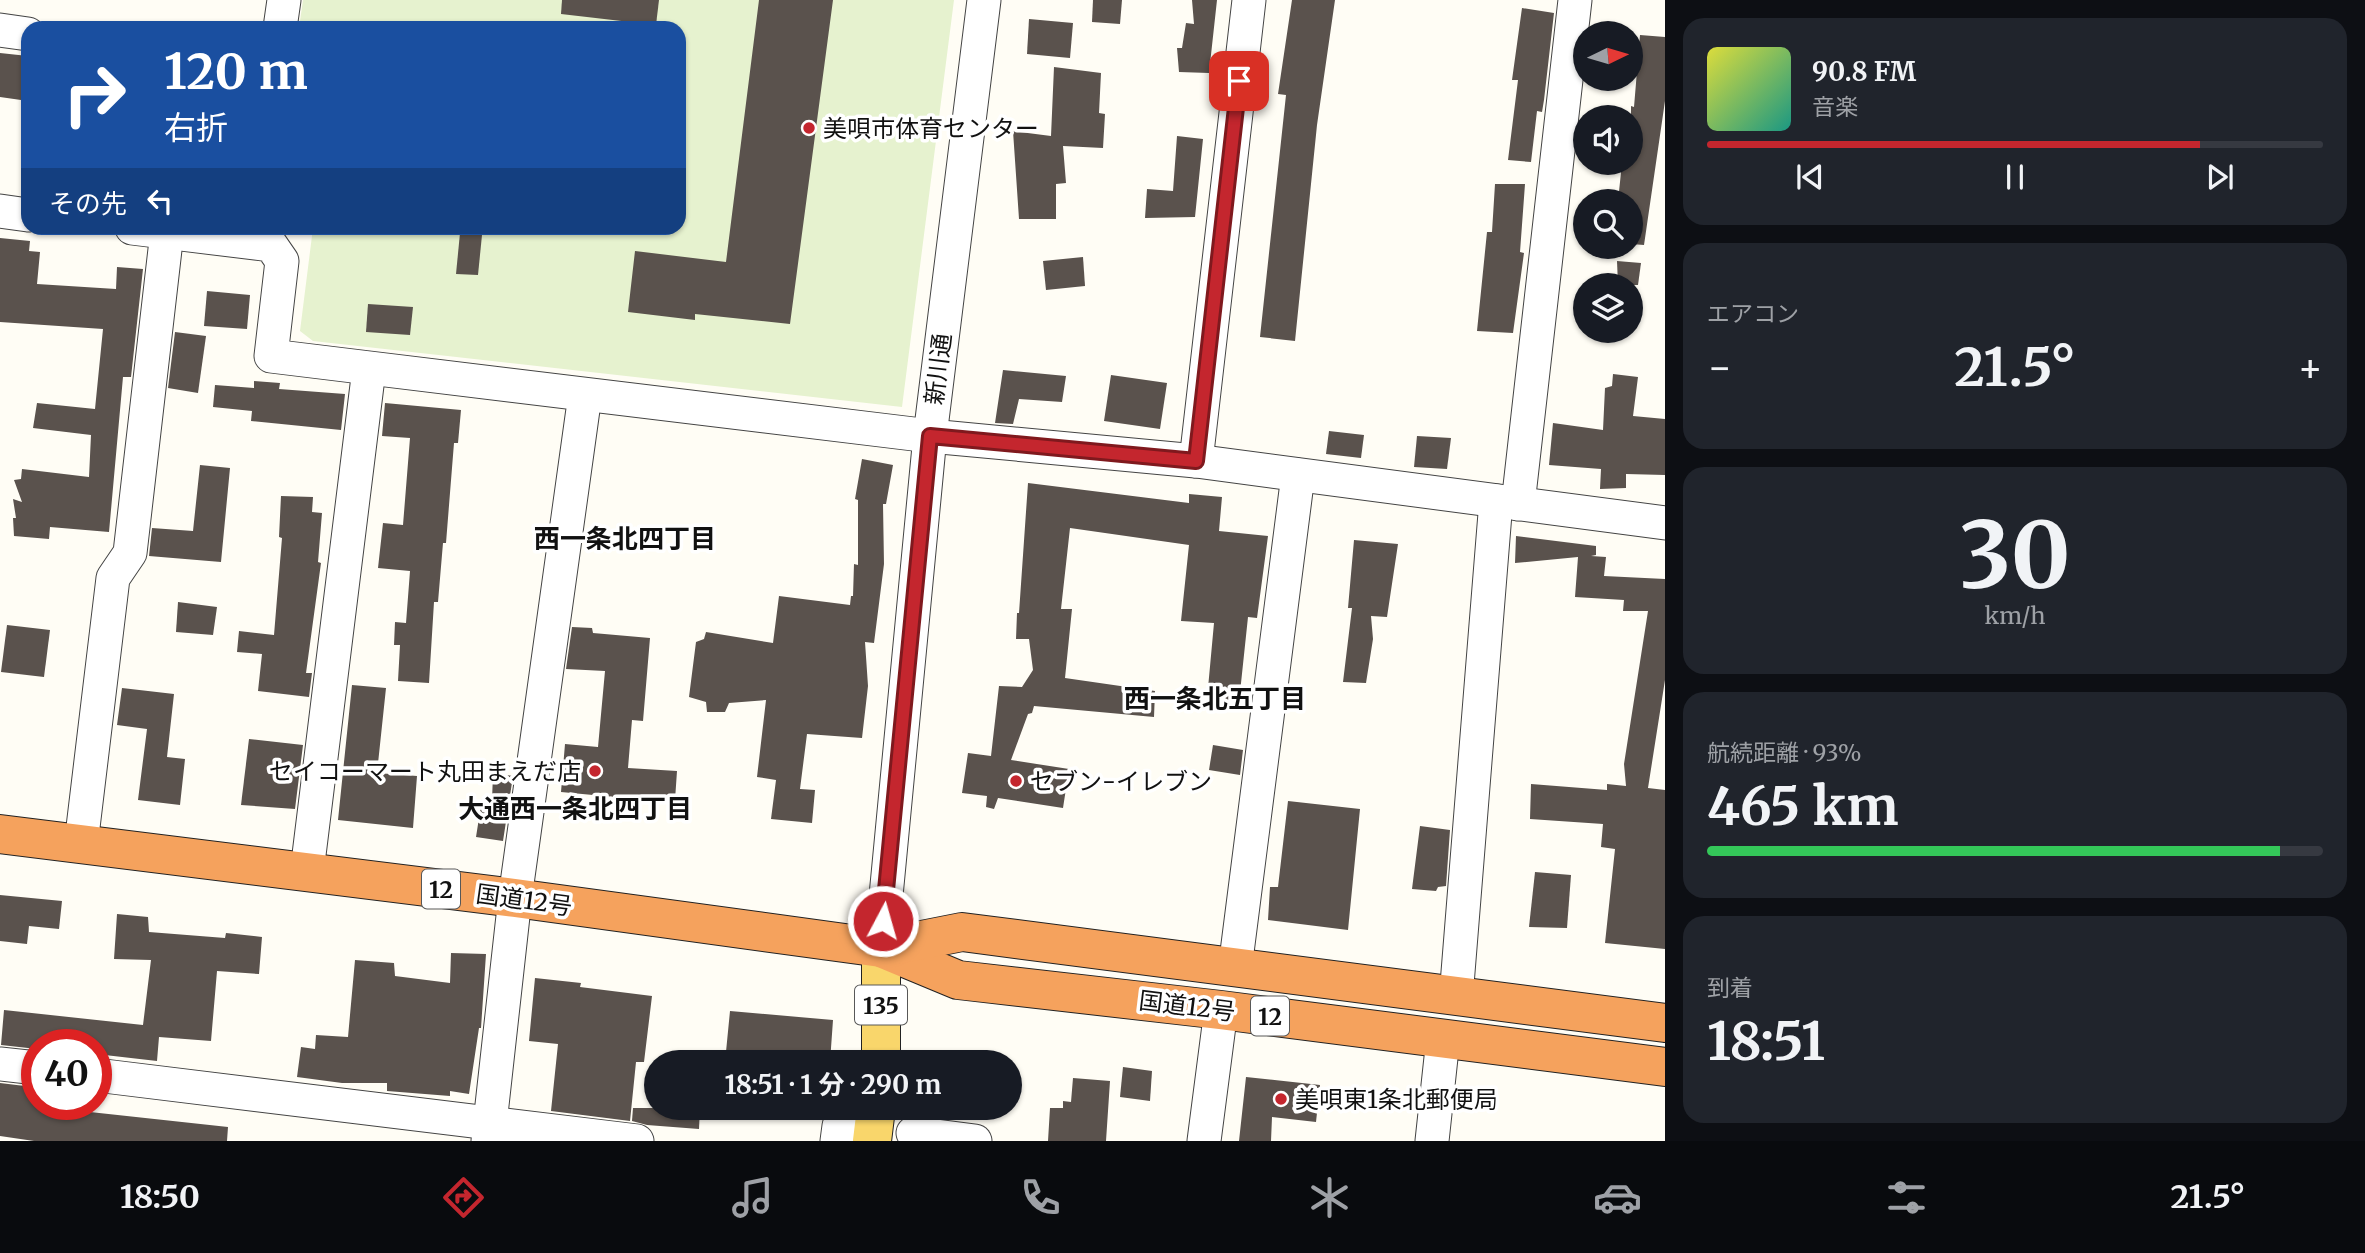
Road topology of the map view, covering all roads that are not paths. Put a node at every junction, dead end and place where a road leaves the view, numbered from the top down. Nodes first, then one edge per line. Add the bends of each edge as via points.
1 (284, 0) edge
2 (984, 0) edge
3 (1249, 0) edge
4 (1576, 0) edge
5 (281, 21) edge
6 (0, 30) edge
7 (21, 33) edge
8 (0, 211) edge
9 (21, 214) edge
10 (167, 235) edge
11 (255, 235) edge
12 (369, 369) junction
13 (586, 394) junction
14 (930, 436) junction
15 (1196, 461) junction
16 (1298, 475) junction
17 (1507, 503) junction
18 (1665, 523) edge
19 (0, 834) edge
20 (81, 844) junction
21 (307, 872) junction
22 (515, 898) junction
23 (881, 948) junction
24 (1235, 968) junction
25 (1456, 997) junction
26 (1221, 1010) junction
27 (1665, 1023) edge
28 (1443, 1039) junction
29 (881, 1050) edge
30 (0, 1064) edge
31 (21, 1066) edge
32 (1665, 1067) edge
33 (112, 1077) edge
34 (843, 1120) edge
35 (875, 1120) edge
36 (910, 1127) edge
37 (489, 1132) edge
38 (637, 1141) edge
39 (837, 1141) edge
40 (872, 1141) edge
41 (975, 1141) edge
42 (1205, 1141) edge
43 (1432, 1141) edge

1 - 5 street
2 - 14 street, 新川通
3 - 15 street
4 - 17 street
6 - 7 street
8 - 9 street
10 - 20 street via 130,553 113,578
11 - 12 street via 271,245 282,261 271,356
12 - 13 street
12 - 21 street
13 - 14 street
13 - 22 street
14 - 15 street
14 - 23 street, 新川通
15 - 16 street
16 - 17 street
16 - 24 street
17 - 18 street
17 - 25 street
19 - 20 highway, 国道12号 / 12
20 - 21 highway, 国道12号 / 12
21 - 22 highway, 国道12号 / 12
22 - 23 highway, 国道12号 / 12
22 - 37 street
23 - 24 highway, 国道12号 / 12 via 962,932
23 - 26 highway, 国道12号 / 12 via 958,980
23 - 29 main road, 135
24 - 25 highway, 国道12号 / 12
25 - 27 highway, 国道12号 / 12
26 - 28 highway, 国道12号 / 12
26 - 42 street
28 - 32 highway, 国道12号 / 12
28 - 43 street
30 - 31 street
33 - 37 street
34 - 39 street
35 - 40 main road
36 - 41 street
37 - 38 street

